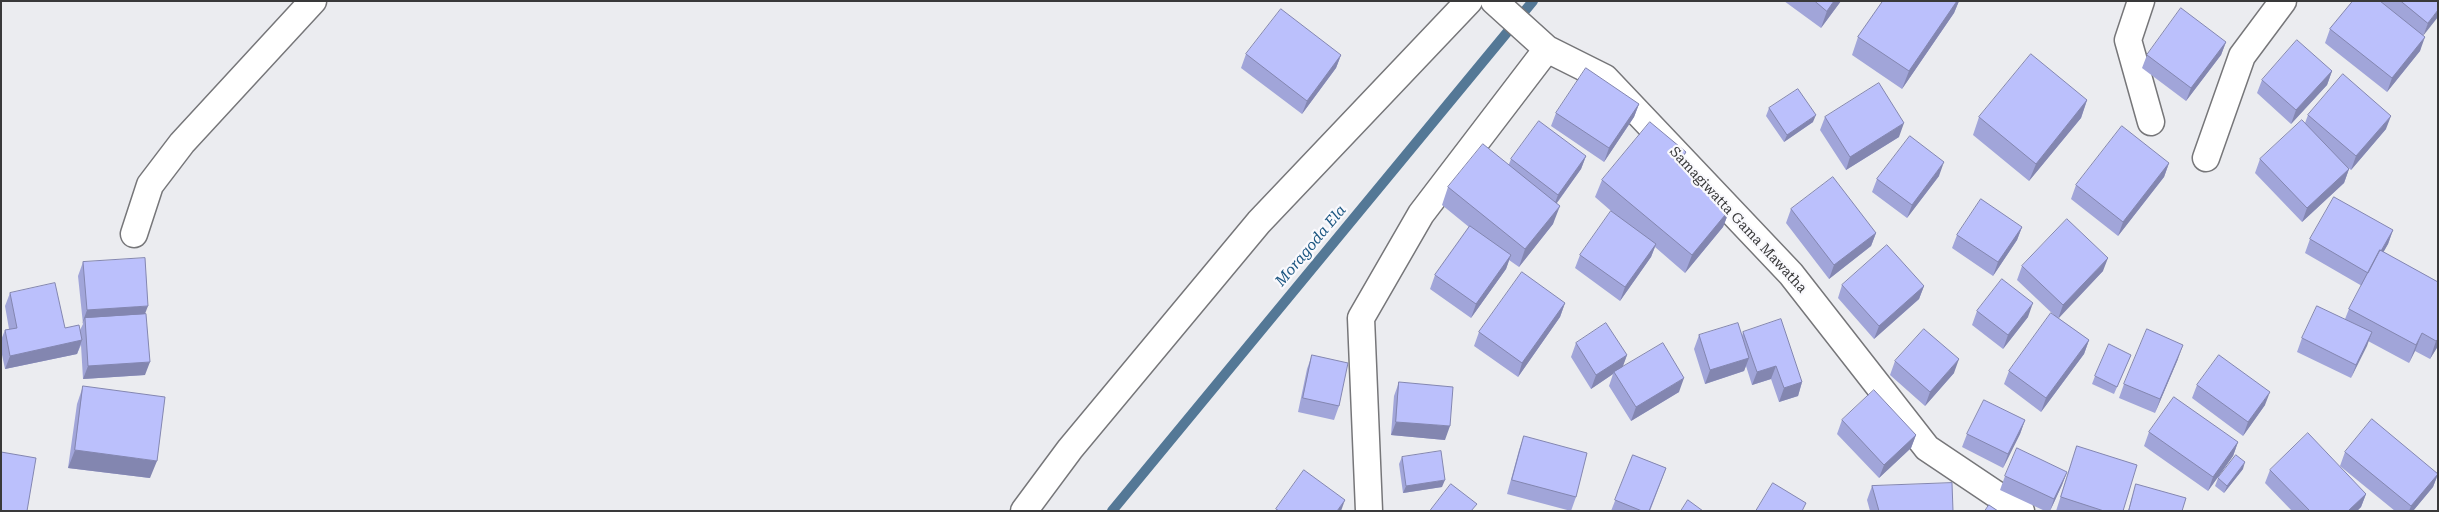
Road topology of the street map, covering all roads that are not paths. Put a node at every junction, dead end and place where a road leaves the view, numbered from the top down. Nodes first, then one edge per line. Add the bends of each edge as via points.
1 (313, 1) edge
2 (1469, 1) edge
3 (1494, 1) edge
4 (2140, 1) edge
5 (2283, 1) edge
6 (1547, 49) junction
7 (2151, 122) dead end
8 (2206, 158) dead end
9 (134, 234) dead end
10 (1024, 511) edge
11 (1369, 511) edge
12 (2022, 511) edge

1 - 9 street via 182,143 150,185
2 - 10 street via 1259,222 1070,449
3 - 6 street, Samagiwatta Gama Mawatha
4 - 7 street via 2128,40
5 - 8 street via 2242,56
6 - 11 street via 1421,214 1361,318
6 - 12 street, Samagiwatta Gama Mawatha via 1605,78 1791,274 1927,448

